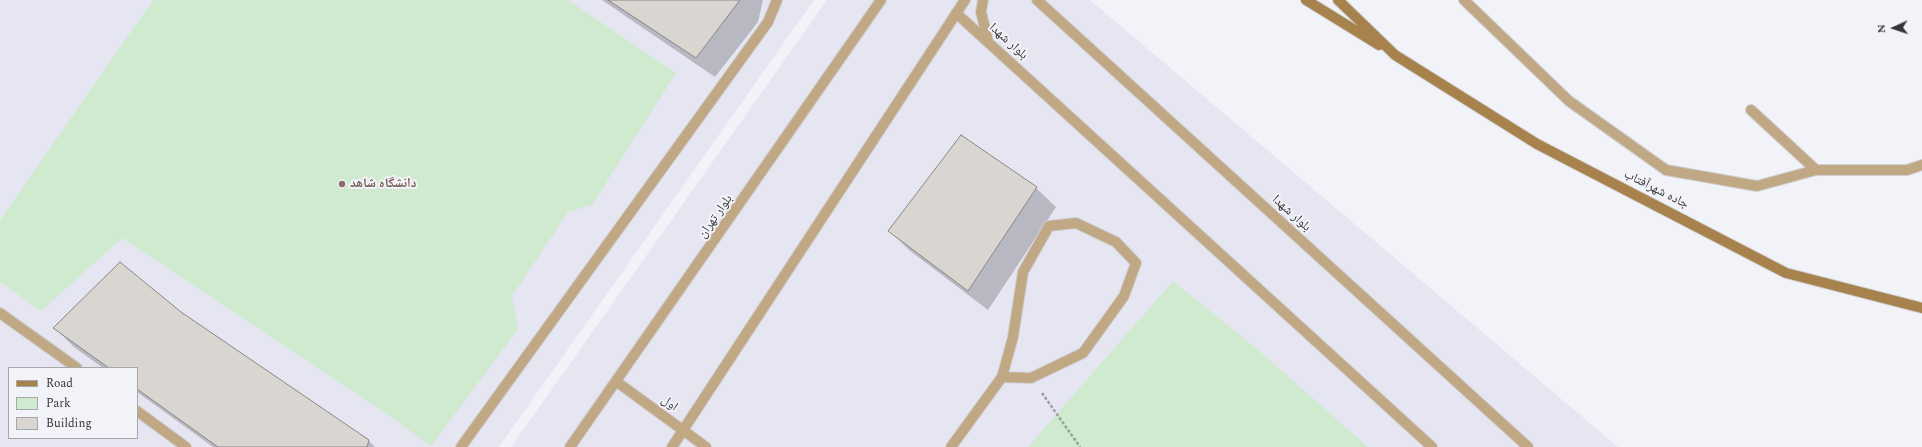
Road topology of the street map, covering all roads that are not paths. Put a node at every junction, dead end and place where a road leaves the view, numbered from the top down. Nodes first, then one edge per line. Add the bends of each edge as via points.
1 (777, 0) edge
2 (881, 0) edge
3 (965, 0) edge
4 (983, 0) edge
5 (1037, 0) edge
6 (1306, 0) edge
7 (1338, 0) edge
8 (1464, 0) edge
9 (956, 13) junction
10 (988, 41) junction
11 (1395, 55) junction
12 (1751, 110) dead end
13 (1922, 165) edge
14 (1816, 170) junction
15 (1922, 308) edge
16 (0, 313) edge
17 (76, 367) edge
18 (1002, 377) junction
19 (617, 382) junction
20 (138, 412) edge
21 (684, 431) junction
22 (186, 447) edge
23 (462, 447) edge
24 (570, 447) edge
25 (672, 447) edge
26 (706, 447) edge
27 (951, 447) edge
28 (1432, 447) edge
29 (1528, 447) edge

1 - 23 street via 768,22
2 - 19 street, بلوار تهران
3 - 9 street
4 - 10 street via 980,12
5 - 29 street, بلوار شهدا
6 - 11 main road, جاده شهرآفتاب
7 - 11 main road, جاده شهرآفتاب
8 - 14 street via 1569,101 1666,170 1757,186
9 - 10 street, بلوار شهدا
9 - 21 street
10 - 28 street, بلوار شهدا
11 - 15 main road, جاده شهرآفتاب via 1537,144 1786,273
12 - 14 street
13 - 14 street via 1907,170
16 - 17 street
18 - 18 street via 1032,378 1083,353 1124,296 1136,263 1116,242 1076,223 1049,226 1023,272 1013,336
18 - 27 street
19 - 21 street, اول
19 - 24 street, بلوار تهران
20 - 22 street
21 - 25 street
21 - 26 street, اول

